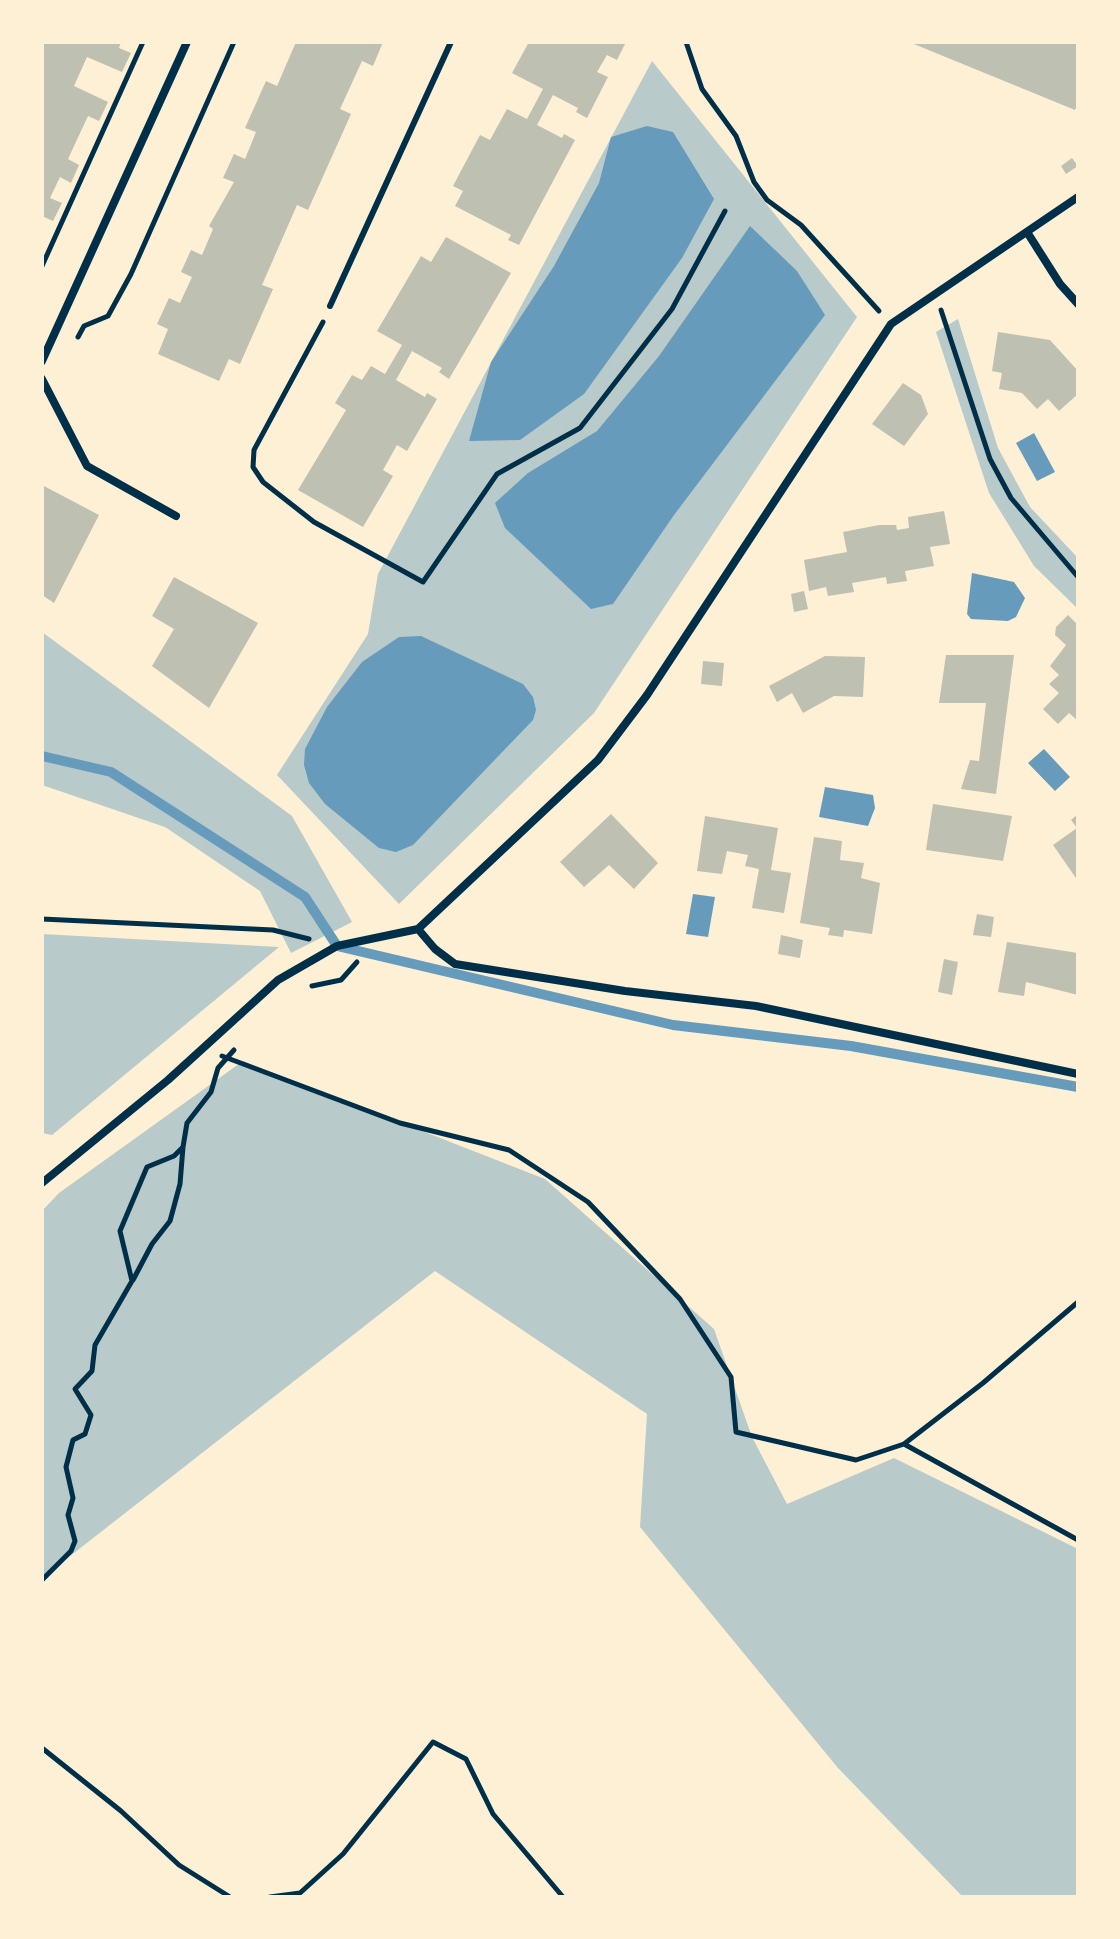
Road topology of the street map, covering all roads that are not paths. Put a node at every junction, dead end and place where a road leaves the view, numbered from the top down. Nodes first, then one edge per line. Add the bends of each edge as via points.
1 (187, 42) edge
2 (451, 42) edge
3 (1078, 197) edge
4 (1027, 232) junction
5 (1078, 304) edge
6 (330, 306) road end
7 (42, 361) edge
8 (42, 379) edge
9 (176, 516) dead end
10 (418, 929) junction
11 (1078, 1074) edge
12 (42, 1183) edge

1 - 7 street
2 - 6 lane
3 - 4 street
4 - 5 street
4 - 10 street via 891,324 647,695 598,760
8 - 9 street via 87,466
10 - 11 street via 455,964 756,1006
10 - 12 street via 337,946 278,980

